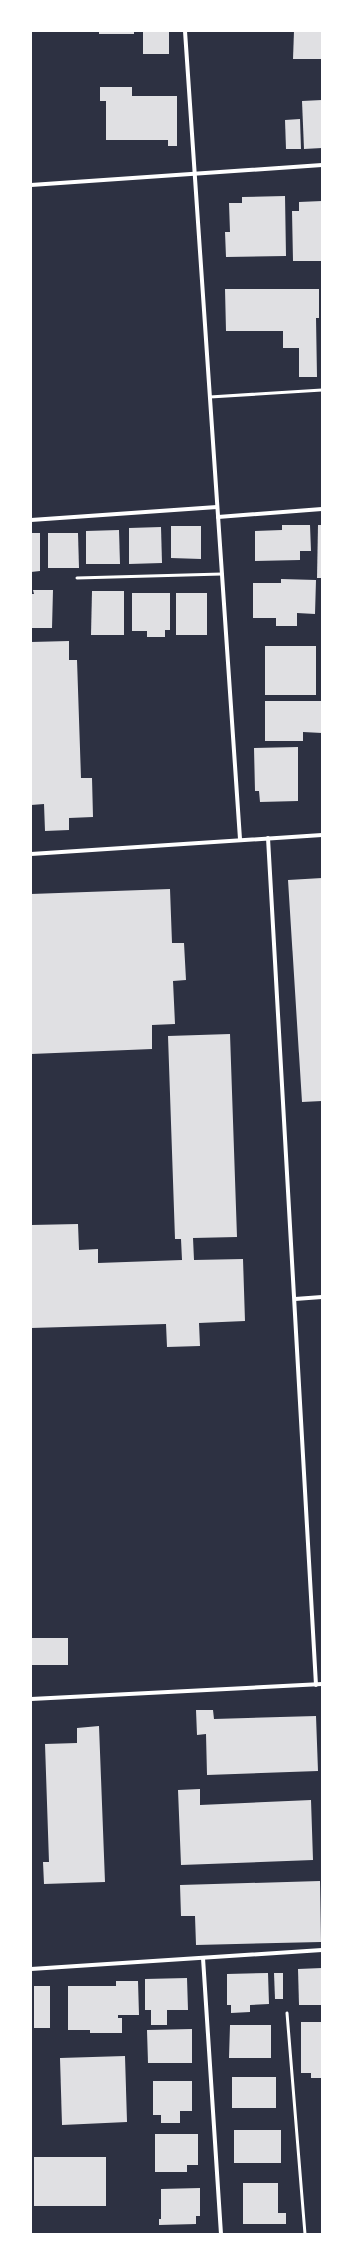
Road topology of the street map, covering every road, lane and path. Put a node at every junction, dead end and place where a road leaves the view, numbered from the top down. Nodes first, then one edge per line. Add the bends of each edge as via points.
1 (185, 31) edge
2 (322, 165) edge
3 (195, 174) junction
4 (31, 185) edge
5 (322, 390) edge
6 (210, 397) junction
7 (218, 507) junction
8 (322, 509) edge
9 (218, 517) junction
10 (31, 520) edge
11 (222, 574) junction
12 (77, 578) dead end
13 (322, 835) edge
14 (268, 838) junction
15 (240, 839) junction
16 (31, 854) edge
17 (322, 1298) edge
18 (295, 1300) junction
19 (322, 1684) edge
20 (316, 1685) junction
21 (31, 1699) edge
22 (322, 1950) edge
23 (203, 1958) junction
24 (31, 1969) edge
25 (287, 2013) dead end
26 (221, 2234) edge
27 (305, 2234) edge

1 - 3 street
2 - 3 street
3 - 4 street
3 - 6 street
5 - 6 lane
6 - 7 street
7 - 9 street
7 - 10 street
8 - 9 street
9 - 11 street
11 - 12 lane
11 - 15 street
13 - 14 street
14 - 15 street
14 - 18 street
15 - 16 street
17 - 18 street
18 - 20 street
19 - 20 street
20 - 21 street
22 - 23 street
23 - 24 street
23 - 26 street
25 - 27 lane

